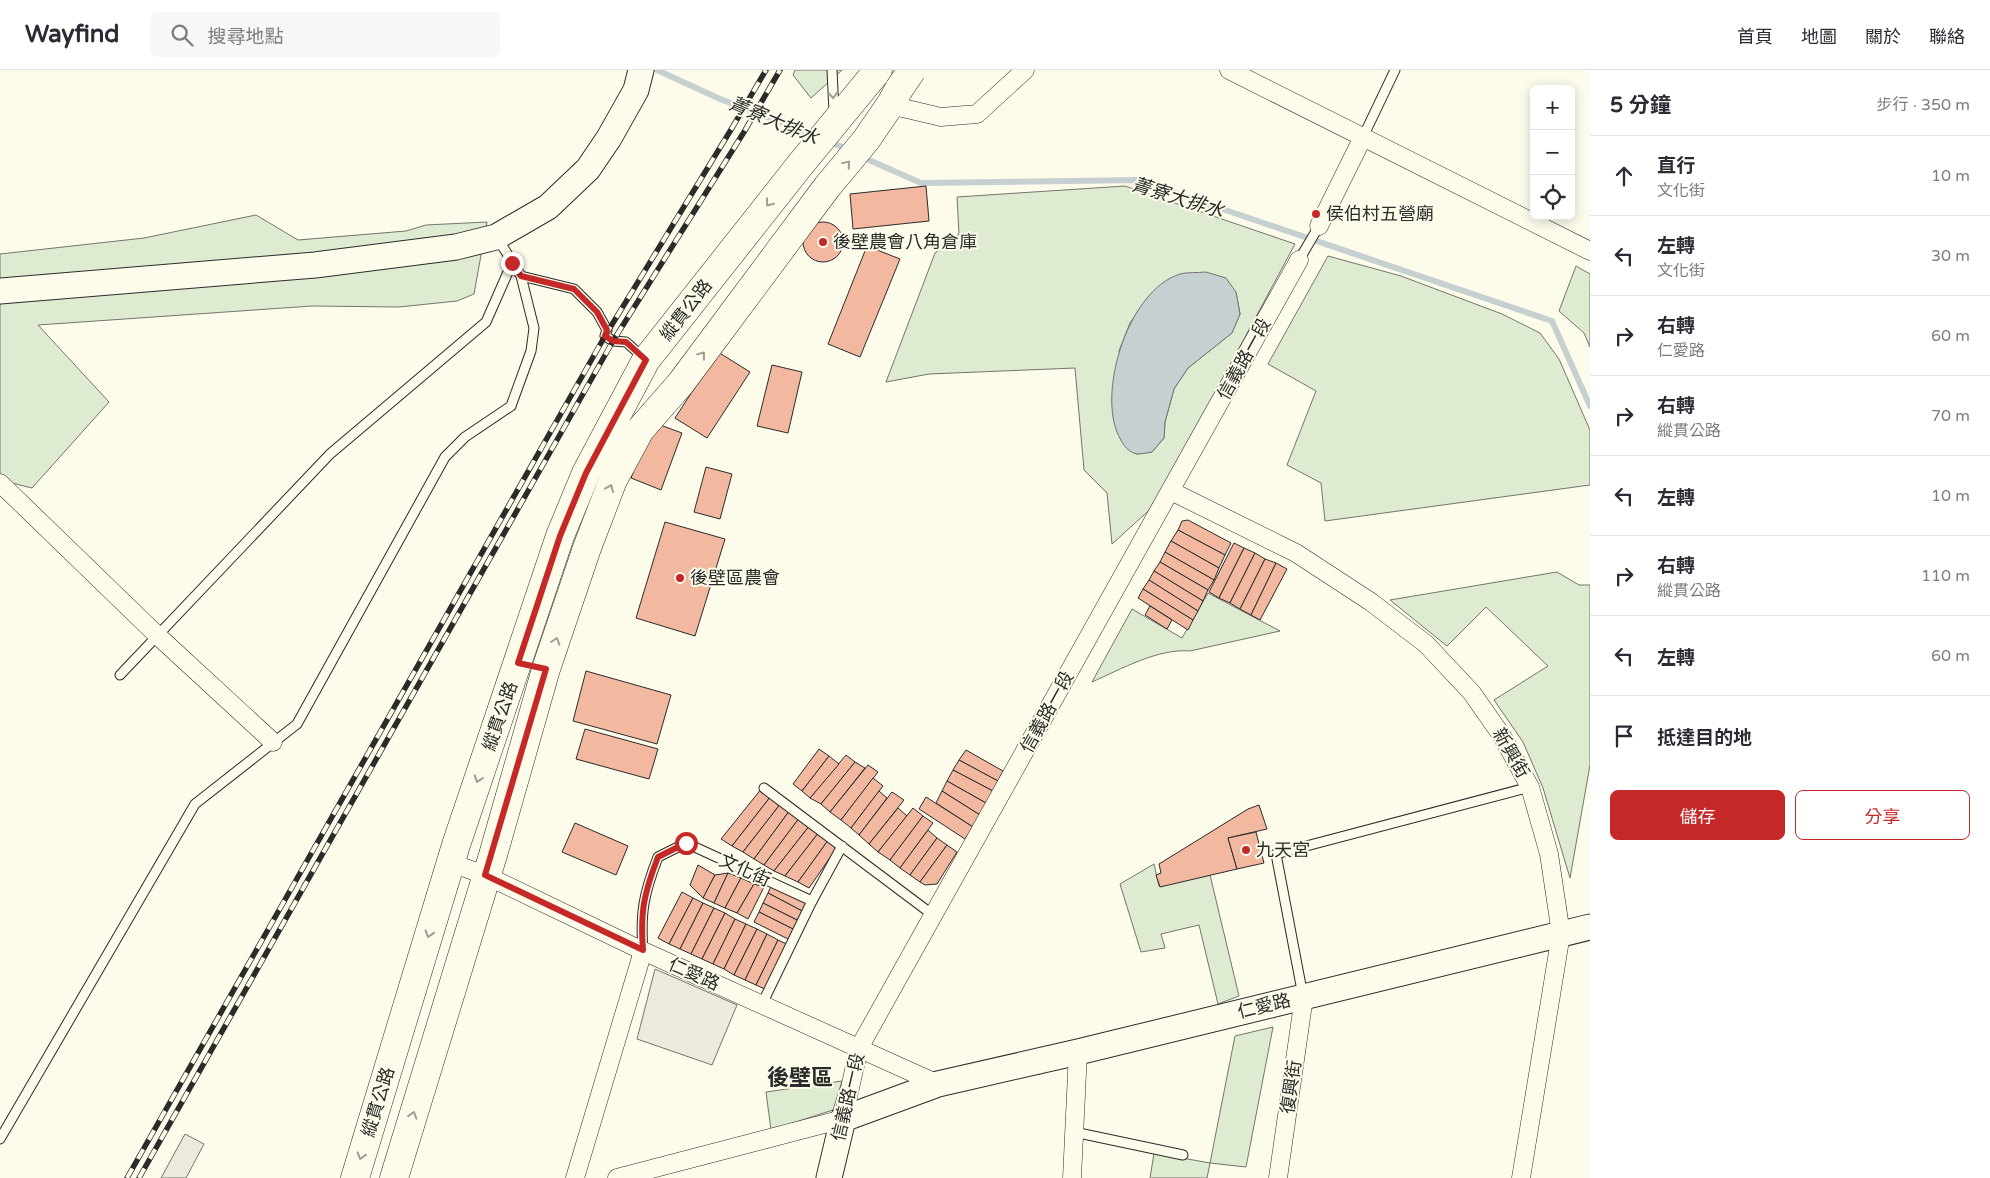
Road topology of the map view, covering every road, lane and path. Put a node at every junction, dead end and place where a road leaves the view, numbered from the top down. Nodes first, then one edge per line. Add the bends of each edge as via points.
1 (832, 70) edge
2 (1025, 70) edge
3 (1395, 70) edge
4 (1234, 71) edge
5 (876, 72) edge
6 (639, 80) edge
7 (904, 83) edge
8 (835, 121) junction
9 (1363, 137) junction
10 (1319, 226) joint
11 (496, 237) junction
12 (1590, 250) edge
13 (1299, 260) joint
14 (512, 263) junction
15 (521, 276) junction
16 (0, 291) edge
17 (646, 360) junction
18 (0, 482) edge
19 (1171, 491) junction
20 (158, 636) junction
21 (518, 663) junction
22 (546, 669) junction
23 (120, 675) dead end
24 (273, 742) junction
25 (1530, 787) junction
26 (764, 788) dead end
27 (842, 846) junction
28 (450, 863) junction
29 (485, 875) junction
30 (812, 900) junction
31 (934, 915) junction
32 (1590, 927) edge
33 (1561, 934) junction
34 (643, 950) junction
35 (1304, 997) junction
36 (762, 1004) junction
37 (859, 1048) junction
38 (1078, 1052) junction
39 (938, 1084) junction
40 (843, 1119) junction
41 (1074, 1132) junction
42 (0, 1138) edge
43 (1183, 1155) dead end
44 (624, 1177) edge
45 (355, 1178) edge
46 (394, 1178) edge
47 (575, 1178) edge
48 (829, 1178) edge
49 (1072, 1178) edge
50 (1278, 1178) edge
51 (1521, 1178) edge

1 -> 8 lane
2 - 7 street via 978,114 941,118
3 - 9 lane
4 - 9 street
5 - 8 main road
6 - 11 street via 588,170 548,207
22 -> 7 main road, 縱貫公路 via 610,489 640,430 681,383 866,140
8 -> 17 main road, 縱貫公路
9 - 10 street
9 - 12 street
10 - 13 lane
11 - 14 lane
11 - 16 street via 456,247 325,264
13 - 19 street, 信義路一段
14 - 15 lane
14 - 20 lane via 486,322 330,454
15 - 17 lane via 574,289 597,312 607,330 605,336 613,341 626,342
15 - 24 lane via 534,328 531,351 511,406 465,437 445,457 297,724
17 - 21 main road, 縱貫公路 via 586,473 560,536
18 - 20 street
19 - 25 street, 新興街 via 1296,553 1371,602 1426,644 1472,693 1502,736
19 - 31 street, 信義路一段
20 - 23 lane
20 - 24 street
21 - 22 main road
21 -> 28 main road, 縱貫公路
22 - 29 main road, 縱貫公路
24 - 42 lane via 196,804
25 - 33 street, 新興街 via 1549,854
25 - 35 lane via 1276,854
26 - 27 lane
27 - 30 lane
27 - 31 lane
28 - 29 street, 仁愛路
28 -> 45 main road, 縱貫公路
29 - 34 street, 仁愛路
46 -> 29 main road, 縱貫公路
30 - 34 lane, 文化街 via 686,843 658,857 646,888 641,923
30 - 36 lane
31 - 37 street, 信義路一段
32 - 33 street, 仁愛路
33 - 35 street, 仁愛路
33 - 51 street, 新興街
34 - 36 street, 仁愛路
34 - 47 street, 文化街
35 - 38 street, 仁愛路
35 - 50 street, 復興街
36 - 37 street, 仁愛路
37 - 39 street, 仁愛路
37 - 40 street, 信義路一段
38 - 39 street, 仁愛路
38 - 41 street
39 - 40 street, 仁愛路
40 - 44 street, 仁愛路
40 - 48 street, 信義路一段
41 - 43 lane
41 - 49 street

